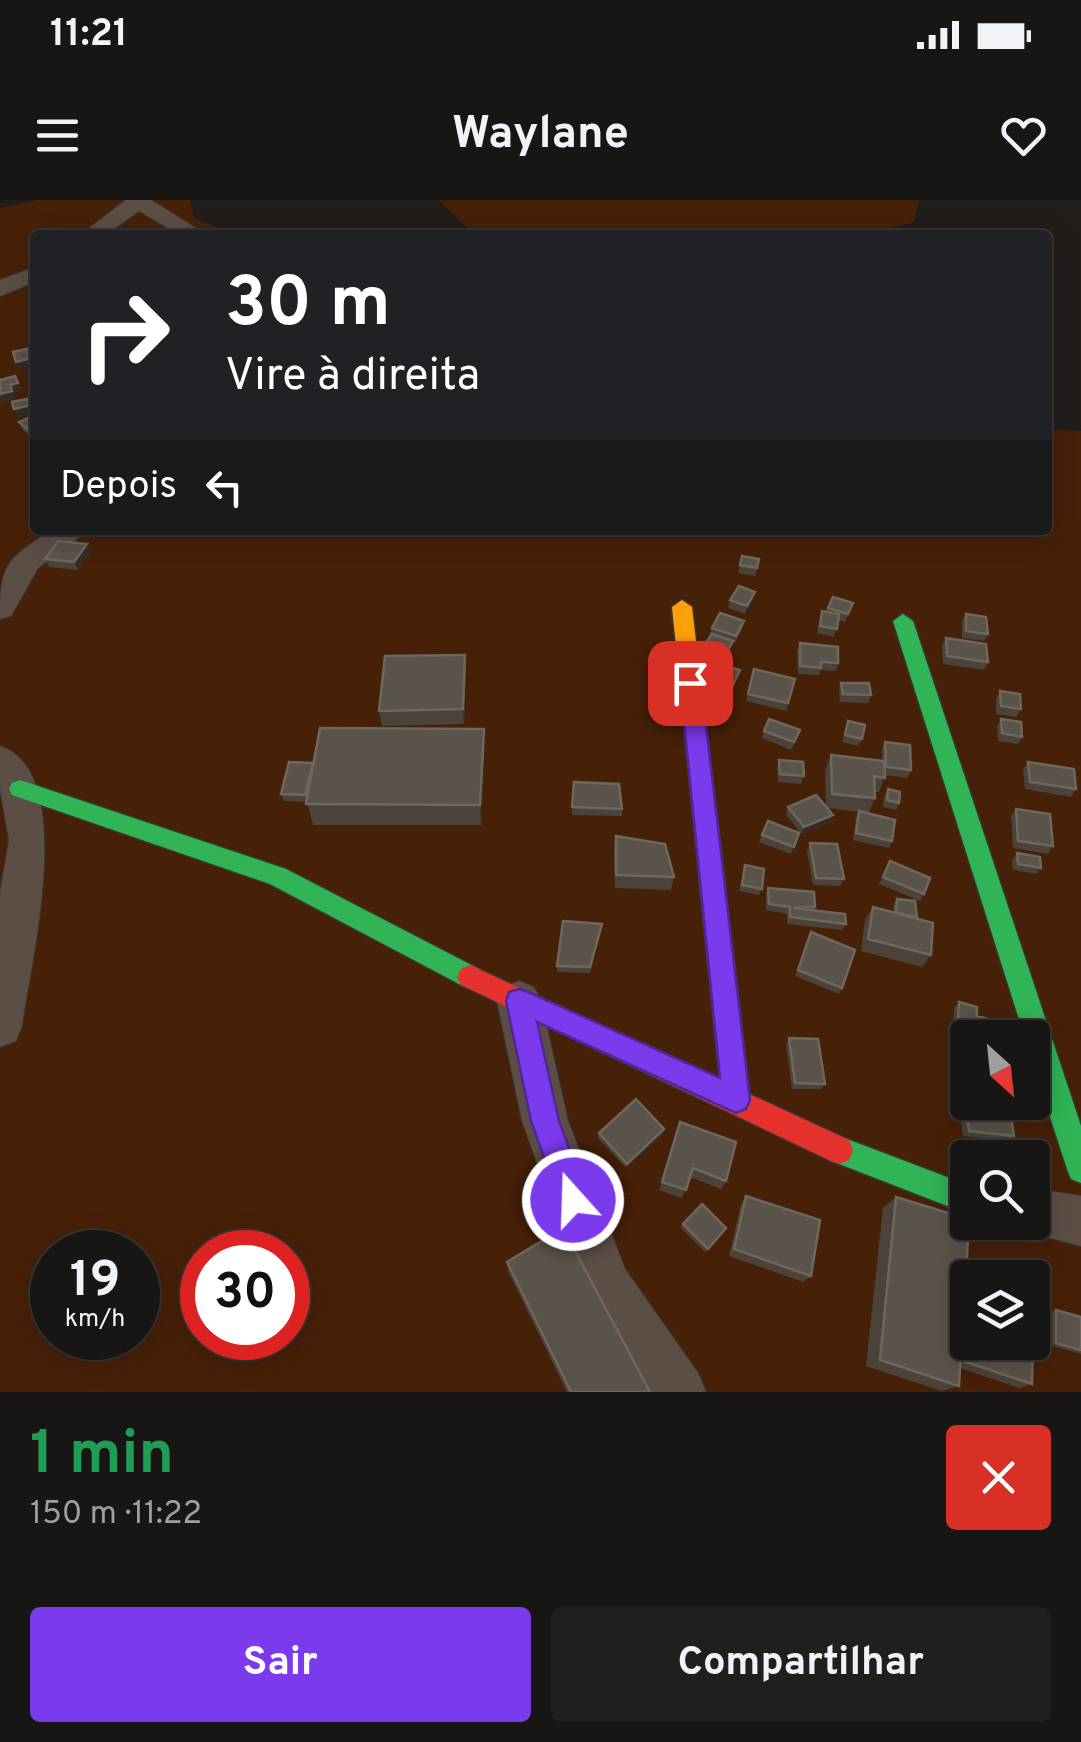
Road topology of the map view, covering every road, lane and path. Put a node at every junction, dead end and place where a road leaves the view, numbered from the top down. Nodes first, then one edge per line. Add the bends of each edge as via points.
1 (139, 201) edge
2 (99, 230) edge
3 (188, 230) edge
4 (30, 276) edge
5 (0, 290) edge
6 (65, 535) edge
7 (13, 564) edge
8 (682, 607) dead end
9 (0, 608) edge
10 (903, 621) dead end
11 (10, 774) edge
12 (519, 1001) junction
13 (0, 1026) edge
14 (736, 1100) junction
15 (1081, 1169) edge
16 (950, 1193) edge
17 (1050, 1215) edge
18 (1081, 1221) edge
19 (679, 1392) edge

1 - 2 street
1 - 3 street
4 - 5 street
6 - 7 street
7 - 9 street
8 - 14 street
10 - 15 street
11 - 12 street via 278,876
11 - 13 street via 28,840
12 - 14 street
12 - 19 street via 545,1121 606,1285
14 - 16 street via 811,1139
17 - 18 street

